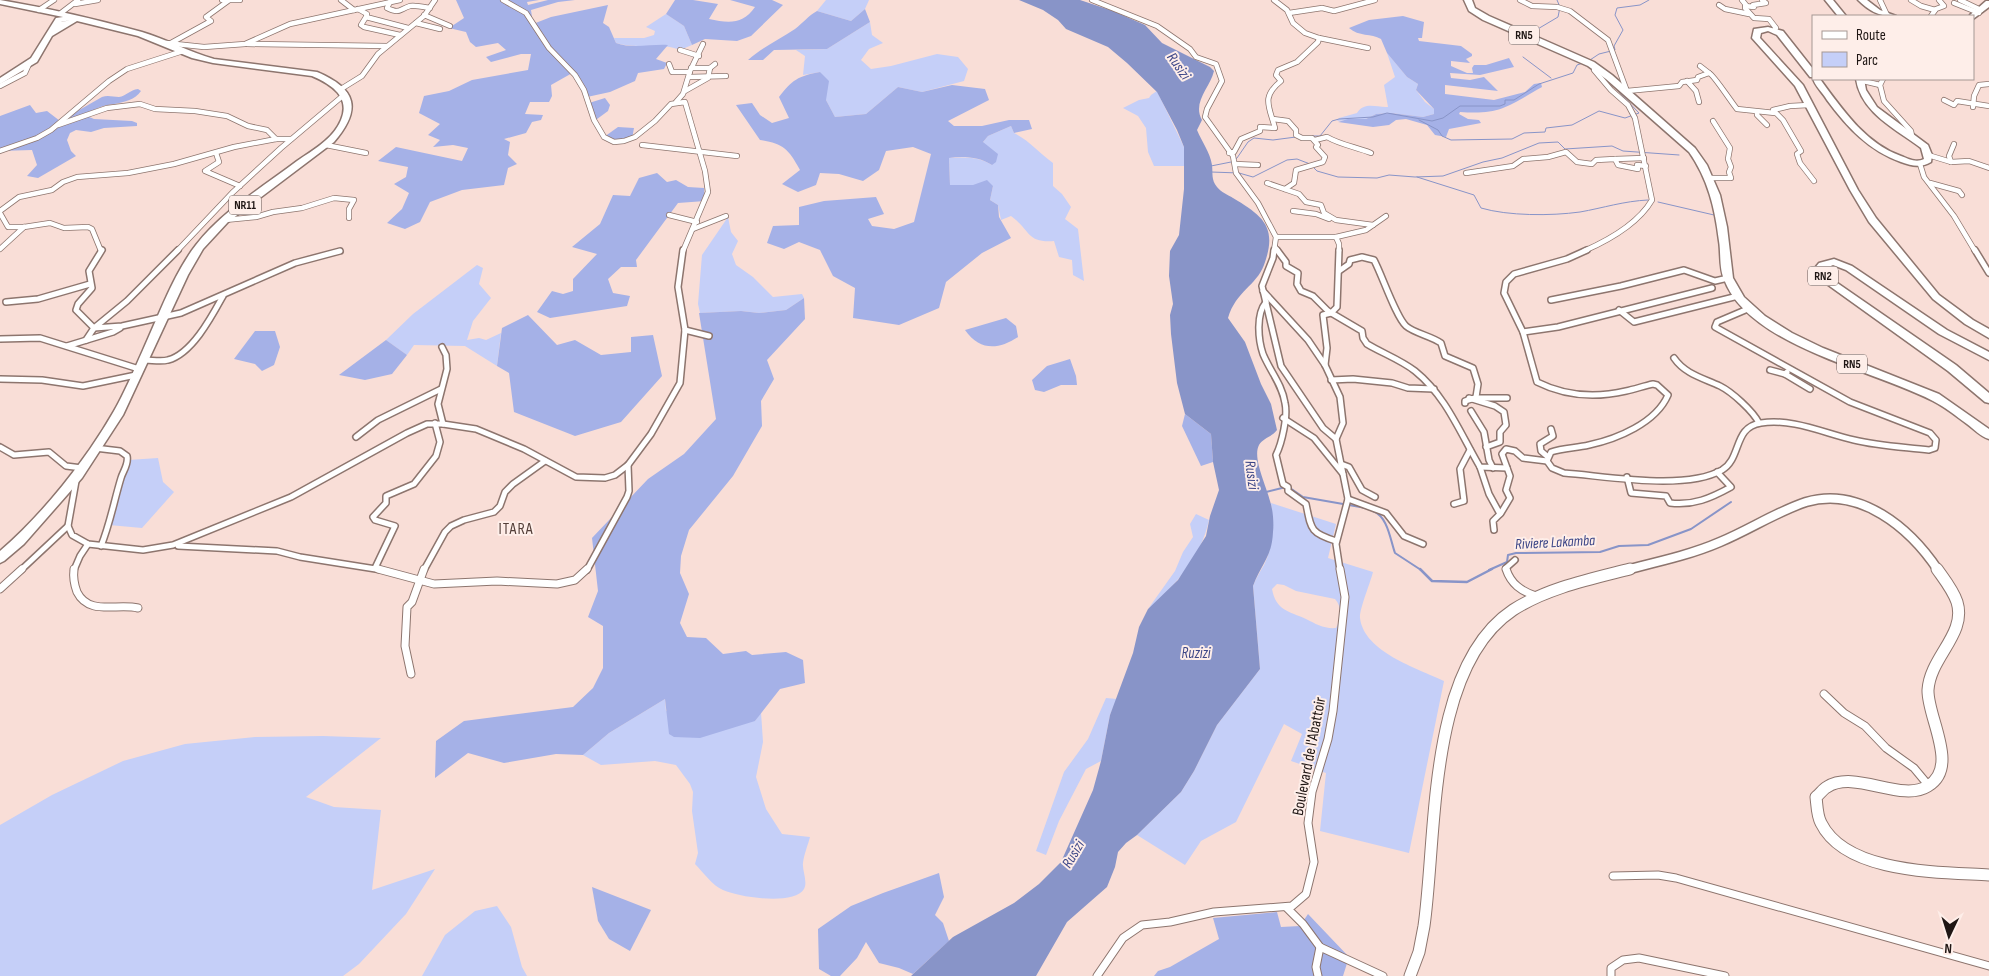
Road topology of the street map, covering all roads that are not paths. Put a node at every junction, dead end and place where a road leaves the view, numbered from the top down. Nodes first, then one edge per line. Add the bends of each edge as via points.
1 (54, 0) edge
2 (98, 0) edge
3 (222, 0) edge
4 (240, 0) edge
5 (382, 0) edge
6 (400, 0) edge
7 (435, 0) edge
8 (503, 0) edge
9 (1092, 0) edge
10 (1274, 0) edge
11 (1375, 0) edge
12 (1468, 0) edge
13 (1520, 0) edge
14 (1742, 0) edge
15 (1762, 0) edge
16 (1829, 0) edge
17 (1862, 0) edge
18 (1880, 0) edge
19 (1911, 0) edge
20 (1939, 0) edge
21 (1960, 0) edge
22 (228, 1) edge
23 (344, 1) edge
24 (0, 2) edge
25 (76, 2) edge
26 (388, 3) junction
27 (1954, 3) junction
28 (1989, 3) edge
29 (1944, 4) junction
30 (1719, 5) dead end
31 (1745, 6) junction
32 (430, 8) junction
33 (39, 10) junction
34 (356, 10) junction
35 (1935, 10) junction
36 (50, 13) junction
37 (60, 13) junction
38 (1289, 13) junction
39 (1978, 13) edge
40 (1749, 14) junction
41 (1841, 15) edge
42 (1886, 15) edge
43 (1888, 15) edge
44 (1932, 15) edge
45 (424, 16) junction
46 (366, 18) junction
47 (74, 20) junction
48 (56, 23) junction
49 (416, 23) junction
50 (450, 26) dead end
51 (408, 28) junction
52 (440, 29) dead end
53 (1774, 31) junction
54 (50, 35) junction
55 (400, 35) junction
56 (1319, 38) junction
57 (168, 43) junction
58 (245, 44) junction
59 (703, 44) dead end
60 (388, 46) junction
61 (1368, 48) dead end
62 (680, 50) dead end
63 (183, 51) junction
64 (700, 56) junction
65 (29, 64) junction
66 (670, 64) dead end
67 (714, 64) dead end
68 (1700, 66) dead end
69 (710, 68) junction
70 (1596, 68) junction
71 (691, 70) junction
72 (1709, 73) junction
73 (1812, 74) edge
74 (726, 76) dead end
75 (689, 77) junction
76 (1682, 77) dead end
77 (708, 78) junction
78 (1817, 80) edge
79 (1860, 80) edge
80 (1863, 80) edge
81 (1882, 80) edge
82 (1687, 81) junction
83 (0, 82) edge
84 (1989, 84) edge
85 (1880, 85) junction
86 (0, 86) edge
87 (685, 90) junction
88 (343, 91) junction
89 (1628, 93) junction
90 (1944, 100) dead end
91 (676, 102) junction
92 (1699, 102) dead end
93 (1809, 105) junction
94 (1989, 106) edge
95 (1973, 107) junction
96 (1757, 112) junction
97 (1775, 113) junction
98 (1273, 119) junction
99 (1713, 121) dead end
100 (58, 124) junction
101 (1766, 125) dead end
102 (1912, 136) junction
103 (276, 139) junction
104 (291, 139) junction
105 (1314, 140) junction
106 (1954, 144) dead end
107 (326, 145) junction
108 (642, 146) dead end
109 (699, 150) junction
110 (0, 152) edge
111 (216, 153) junction
112 (366, 153) dead end
113 (1229, 153) junction
114 (1371, 153) dead end
115 (1928, 154) junction
116 (737, 156) dead end
117 (1644, 158) junction
118 (1615, 159) junction
119 (1234, 161) junction
120 (1951, 162) junction
121 (1920, 164) junction
122 (1258, 166) dead end
123 (1646, 166) junction
124 (1989, 168) edge
125 (1466, 174) dead end
126 (1710, 178) junction
127 (1814, 181) dead end
128 (1267, 183) dead end
129 (1930, 183) junction
130 (240, 186) junction
131 (1285, 189) junction
132 (1962, 195) dead end
133 (1293, 211) dead end
134 (1, 215) edge
135 (668, 215) dead end
136 (726, 216) dead end
137 (1386, 216) dead end
138 (349, 218) dead end
139 (225, 220) junction
140 (1336, 220) junction
141 (697, 222) junction
142 (1373, 225) junction
143 (24, 227) junction
144 (693, 229) junction
145 (1276, 237) junction
146 (1336, 237) junction
147 (1275, 248) junction
148 (0, 249) edge
149 (340, 251) dead end
150 (1339, 271) junction
151 (1989, 273) edge
152 (1728, 278) junction
153 (90, 284) junction
154 (1712, 288) dead end
155 (1263, 292) junction
156 (223, 296) junction
157 (1738, 296) junction
158 (1551, 300) dead end
159 (6, 302) dead end
160 (1266, 302) junction
161 (1750, 308) junction
162 (1619, 310) junction
163 (1331, 313) junction
164 (164, 317) junction
165 (122, 326) junction
166 (94, 328) junction
167 (685, 330) junction
168 (1523, 332) junction
169 (1989, 334) edge
170 (709, 336) dead end
171 (0, 339) edge
172 (86, 340) junction
173 (67, 346) junction
174 (442, 348) dead end
175 (1989, 356) edge
176 (1674, 358) dead end
177 (144, 360) junction
178 (1325, 365) junction
179 (1791, 368) junction
180 (1770, 370) dead end
181 (138, 372) junction
182 (1785, 374) junction
183 (0, 379) edge
184 (1332, 380) junction
185 (441, 389) junction
186 (1810, 389) dead end
187 (1434, 390) junction
188 (1473, 397) junction
189 (1507, 398) dead end
190 (1989, 399) edge
191 (1465, 403) dead end
192 (1471, 411) dead end
193 (1283, 418) junction
194 (1759, 423) junction
195 (435, 424) junction
196 (443, 424) junction
197 (1551, 429) dead end
198 (1989, 435) edge
199 (356, 437) dead end
200 (1336, 439) junction
201 (0, 447) edge
202 (1486, 447) junction
203 (95, 448) junction
204 (1470, 450) junction
205 (1547, 459) junction
206 (545, 461) junction
207 (1341, 464) junction
208 (628, 465) junction
209 (1480, 467) junction
210 (1493, 468) junction
211 (1507, 468) junction
212 (80, 471) junction
213 (1717, 472) junction
214 (1343, 474) junction
215 (1627, 478) junction
216 (1375, 497) dead end
217 (1347, 502) junction
218 (1454, 504) dead end
219 (1500, 514) junction
220 (68, 526) junction
221 (1494, 530) dead end
222 (1336, 541) junction
223 (88, 544) junction
224 (1423, 544) dead end
225 (173, 545) junction
226 (101, 546) junction
227 (0, 558) edge
228 (1515, 560) dead end
229 (375, 568) junction
230 (419, 580) junction
231 (0, 589) edge
232 (1538, 597) junction
233 (138, 608) dead end
234 (411, 674) dead end
235 (1824, 694) dead end
236 (1929, 786) junction
237 (1989, 875) edge
238 (1614, 876) dead end
239 (1286, 906) junction
240 (1320, 947) junction
241 (1989, 966) edge
242 (1414, 973) edge
243 (1097, 976) edge
244 (1318, 976) edge
245 (1383, 976) edge
246 (1611, 976) edge
247 (1725, 976) edge

1 - 33 street
2 - 25 street
3 - 22 street
4 - 22 street
5 - 26 street via 380,2
6 - 26 street
7 - 32 street
8 - 91 street via 525,12 549,47 577,75 595,124 607,138 623,141 639,135
9 - 113 street via 1157,26 1196,57 1216,64 1222,81 1205,118 1218,132
10 - 38 street
11 - 38 street via 1334,11 1322,8
12 - 70 highway, RN5 via 1472,9 1486,18
13 - 89 street via 1532,6 1560,7 1576,14 1608,40
14 - 31 street
15 - 31 street via 1766,3
16 - 41 highway
17 - 42 highway via 1871,9
18 - 43 street
19 - 35 street
20 - 29 street
21 - 27 street
21 - 39 street
22 - 57 street via 206,17 211,21
23 - 34 street
24 - 33 highway
25 - 37 street
26 - 32 street via 387,8 393,12 410,6
26 - 34 street
27 - 29 street
27 - 39 street
28 - 39 highway
29 - 35 street
30 - 40 street
31 - 40 street
32 - 45 street
33 - 36 highway
34 - 46 street via 367,14
34 - 58 street via 290,24
35 - 44 street
36 - 37 highway
36 - 48 highway
37 - 47 highway
38 - 56 street via 1300,30
40 - 53 street via 1754,18 1769,19 1776,28
45 - 49 street
45 - 50 street
46 - 51 street
46 - 55 street via 361,22 364,27
47 - 48 highway
47 - 54 highway
47 - 57 highway
48 - 54 highway
49 - 51 street
49 - 52 street
51 - 55 street
53 - 73 highway via 1784,37
53 - 93 highway via 1757,30 1756,38 1794,78
54 - 65 highway
55 - 60 street
56 - 61 street
56 - 98 street via 1297,62 1278,70 1276,74 1281,81 1270,90 1267,99
57 - 58 street via 224,47
57 - 63 highway
58 - 60 street
59 - 64 street
60 - 88 street via 362,76
62 - 64 street
63 - 88 highway via 226,64 314,74 326,78
63 - 100 street via 120,73
64 - 71 street
65 - 83 highway
65 - 86 street via 26,73
66 - 71 street via 672,72
67 - 69 street
68 - 72 street
69 - 71 street
69 - 77 street
70 - 89 highway, RN5
70 - 117 street via 1594,70 1628,105 1634,116
71 - 75 street
72 - 82 street
72 - 96 street via 1737,108
74 - 77 street
75 - 77 street
75 - 87 street
76 - 82 street
77 - 87 street
78 - 121 highway via 1866,140 1895,158
79 - 102 highway via 1865,96 1877,112
80 - 85 street
81 - 85 street
82 - 89 street via 1670,88
82 - 92 street
84 - 95 street via 1979,85
85 - 102 street via 1884,101
87 - 91 street
88 - 104 street
88 - 107 highway, NR11 via 348,104 347,116 340,131
89 - 126 highway, RN5 via 1692,150
90 - 95 street
91 - 109 street via 685,102
93 - 97 street via 1778,108 1773,110
93 - 169 highway via 1854,190 1898,254 1936,297
94 - 95 street
96 - 97 street
96 - 101 street
97 - 127 street via 1801,151 1797,154 1800,163
98 - 105 street via 1288,121 1296,135
98 - 113 street via 1275,128 1260,127 1260,131 1242,137 1234,152
99 - 126 street via 1730,148 1731,178
100 - 103 street via 107,108 140,104 154,109 195,110 227,116 266,130
100 - 110 street via 37,138
102 - 115 highway
103 - 104 street
103 - 111 street
104 - 130 street
105 - 114 street via 1327,137 1341,145
105 - 131 street via 1325,157 1323,162 1296,170 1294,183
106 - 120 street via 1949,156
107 - 112 street
107 - 139 highway, NR11
108 - 109 street
109 - 116 street
109 - 141 street via 708,192
111 - 130 street via 220,162 205,171
111 - 134 street via 128,173 77,177 52,190 19,197
113 - 119 street
115 - 120 street
115 - 121 highway via 1928,160
117 - 118 street
117 - 123 street
118 - 123 street via 1618,165 1638,169 1637,165
118 - 125 street via 1596,160 1592,164 1578,162 1566,152 1522,159 1513,166
119 - 122 street
119 - 145 street via 1236,173 1258,203
120 - 124 street via 1968,161
121 - 129 street via 1924,177
123 - 168 street via 1652,200 1646,210 1619,232 1580,254 1509,277 1504,293
126 - 152 highway, RN5 via 1720,209
128 - 131 street
129 - 132 street via 1960,191
129 - 151 street
130 - 166 street via 127,302
131 - 140 street via 1300,194 1306,202 1321,205 1324,213
133 - 140 street
134 - 143 street via 8,226
135 - 141 street
136 - 144 street
137 - 142 street
138 - 139 street via 348,209 354,200 341,197 302,208
139 - 164 highway, NR11 via 193,255
140 - 142 street
141 - 144 street
142 - 146 street via 1366,230
143 - 148 street
143 - 153 street via 50,223 64,228 91,227 102,250 89,265
144 - 167 street via 684,244 679,268 678,287
145 - 146 street
145 - 147 street
146 - 150 street
147 - 155 street via 1262,282
147 - 163 street via 1286,266 1298,273 1297,284 1301,291 1313,296
149 - 156 street via 295,263
150 - 163 street via 1337,308
150 - 188 street via 1350,260 1359,257 1374,260 1406,326 1434,338 1441,343 1445,356 1473,368 1478,384
152 - 157 highway, RN5
152 - 158 street via 1715,281 1684,270
153 - 159 street via 38,299
153 - 166 street via 92,288 78,302 76,310
154 - 162 street
155 - 160 street
155 - 178 street via 1290,318
156 - 164 street
156 - 177 street via 197,337 174,358
157 - 161 highway, RN5
157 - 162 street via 1634,322
160 - 193 street via 1262,307 1260,332 1263,352 1284,397
160 - 200 street via 1281,366 1323,428
161 - 179 street via 1717,322 1715,327
161 - 198 highway, RN5 via 1777,330 1816,350 1937,398
162 - 168 street via 1558,327
163 - 178 street via 1323,315 1327,348
163 - 187 street via 1362,331 1367,344 1414,370
164 - 165 street
164 - 177 highway, NR11
165 - 166 street
165 - 172 street
166 - 172 street
167 - 170 street
167 - 208 street via 680,383 651,434
168 - 205 street via 1537,382 1549,390 1590,395 1653,384 1668,395 1661,409 1645,422 1591,445 1558,449
171 - 173 street via 40,338
172 - 173 street
173 - 181 street
174 - 185 street via 447,354
175 - 190 highway, RN2 via 1943,332 1849,268 1834,262 1822,265 1820,269 1827,280 1938,358
176 - 194 street via 1676,364 1689,372 1726,389 1754,412
177 - 181 highway, NR11
178 - 184 street
179 - 182 street
179 - 194 street via 1850,402 1930,433 1935,438 1935,448 1873,444 1805,428
180 - 182 street
181 - 183 street via 79,386 42,380
181 - 203 highway, NR11 via 119,412
182 - 186 street
184 - 187 street via 1392,382 1408,388
184 - 200 street via 1340,397 1344,418
185 - 196 street via 437,399
185 - 199 street via 378,420
187 - 204 street via 1456,418 1458,429
188 - 189 street
188 - 191 street
188 - 202 street via 1504,412 1506,424 1500,432 1500,442
192 - 202 street via 1485,435
193 - 214 street via 1322,446 1332,466
193 - 222 street via 1281,446 1276,455 1283,484 1306,504 1310,529
194 - 213 street via 1747,428 1740,436 1732,463
195 - 196 street
195 - 225 street via 406,433 291,497
195 - 229 street via 441,441 437,455 410,488 389,493 386,503 373,517 395,526
196 - 206 street via 476,429
197 - 205 street via 1553,436 1540,444
200 - 207 street
201 - 212 street via 14,455 49,452 66,466
202 - 210 street via 1486,459
203 - 212 highway, NR11
203 - 226 street via 120,450 128,460
204 - 209 street
204 - 218 street via 1460,470 1464,501
205 - 211 street via 1524,458 1506,449 1502,454
205 - 215 street via 1553,470 1564,473
206 - 208 street via 569,474 588,478 610,477
206 - 230 street via 513,484 494,512 451,526
207 - 214 street
207 - 216 street via 1349,467 1368,496
208 - 230 street via 627,497 586,571 575,580 557,584 498,581 434,584
209 - 210 street
209 - 219 street via 1488,494
210 - 211 street
211 - 219 street via 1510,476 1506,490 1510,498
212 - 220 street via 74,486
212 - 227 highway, NR11 via 20,541
213 - 215 street via 1673,481
213 - 215 street via 1731,487 1700,502 1680,504 1670,503 1666,496 1631,493
214 - 217 street
217 - 222 street, Boulevard de l'Abattoir
217 - 224 street via 1381,510 1404,536
219 - 221 street via 1493,521
220 - 223 street via 72,535
220 - 231 street
222 - 239 street, Boulevard de l'Abattoir via 1345,597 1333,711 1310,805 1308,823 1314,862 1306,894 1301,900
223 - 226 street
223 - 233 street via 76,561 72,576 82,599 89,606
225 - 226 street via 143,550
225 - 229 street via 277,551
228 - 232 street via 1506,568 1510,580 1520,589
229 - 230 street
230 - 234 street via 412,602 406,607 405,646
232 - 236 main road via 1717,543 1819,499 1866,505 1886,515 1924,550 1958,605 1958,625 1937,657 1929,678 1929,709 1942,760 1937,779
232 - 242 main road via 1502,617 1480,641 1456,690 1442,759 1426,920
235 - 236 street via 1914,768
236 - 237 main road via 1910,790 1834,782 1826,785 1816,797 1816,811 1828,834 1867,860 1898,868
238 - 241 street via 1676,878
239 - 240 street
239 - 243 street, Boulevard de l'Abattoir via 1214,912 1170,922 1142,924 1123,938
240 - 244 street via 1316,967
240 - 245 street
246 - 247 street via 1611,968 1623,960 1639,958

